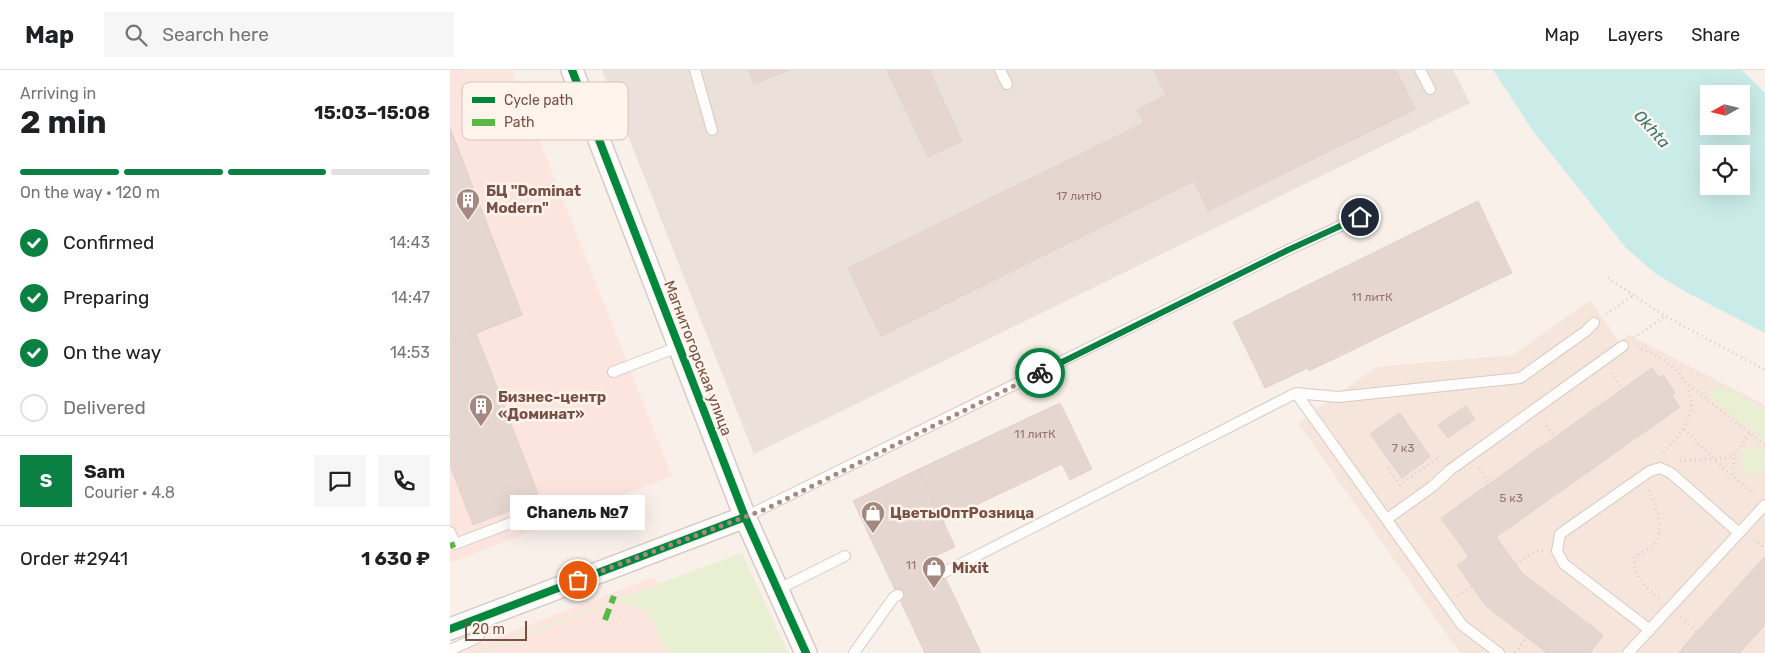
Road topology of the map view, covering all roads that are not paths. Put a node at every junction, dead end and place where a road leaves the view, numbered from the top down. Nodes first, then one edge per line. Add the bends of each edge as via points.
1 (572, 70) edge
2 (695, 70) edge
3 (1000, 70) edge
4 (1420, 70) edge
5 (577, 82) edge
6 (1007, 84) dead end
7 (1430, 89) dead end
8 (712, 130) dead end
9 (599, 140) edge
10 (1360, 217) dead end
11 (1594, 322) road end
12 (1623, 346) dead end
13 (678, 347) junction
14 (613, 372) dead end
15 (1296, 393) junction
16 (1762, 502) edge
17 (542, 511) dead end
18 (745, 517) junction
19 (1387, 519) junction
20 (450, 532) edge
21 (1739, 533) junction
22 (845, 556) dead end
23 (943, 573) dead end
24 (777, 590) junction
25 (898, 595) dead end
26 (494, 612) junction
27 (450, 629) edge
28 (1650, 630) junction
29 (450, 650) edge
30 (806, 653) edge
31 (854, 653) edge
32 (1499, 653) edge
33 (1628, 653) edge

1 - 5 street, Магнитогорская улица
2 - 8 lane
3 - 6 lane
4 - 7 lane
9 - 13 street, Магнитогорская улица
10 - 18 lane
11 - 15 lane via 1520,378 1338,397
12 - 19 lane
13 - 14 lane
13 - 18 street, Магнитогорская улица
15 - 19 lane
15 - 23 lane
16 - 21 lane
17 - 20 lane via 454,544
18 - 24 street, Магнитогорская улица
18 - 26 street
19 - 32 lane via 1462,625
21 - 28 lane
21 - 28 lane via 1671,473 1660,468 1650,470 1560,534 1556,551 1564,564
22 - 24 lane
24 - 30 street, Магнитогорская улица
25 - 31 lane
26 - 27 street
26 - 29 lane via 477,638
28 - 33 lane

